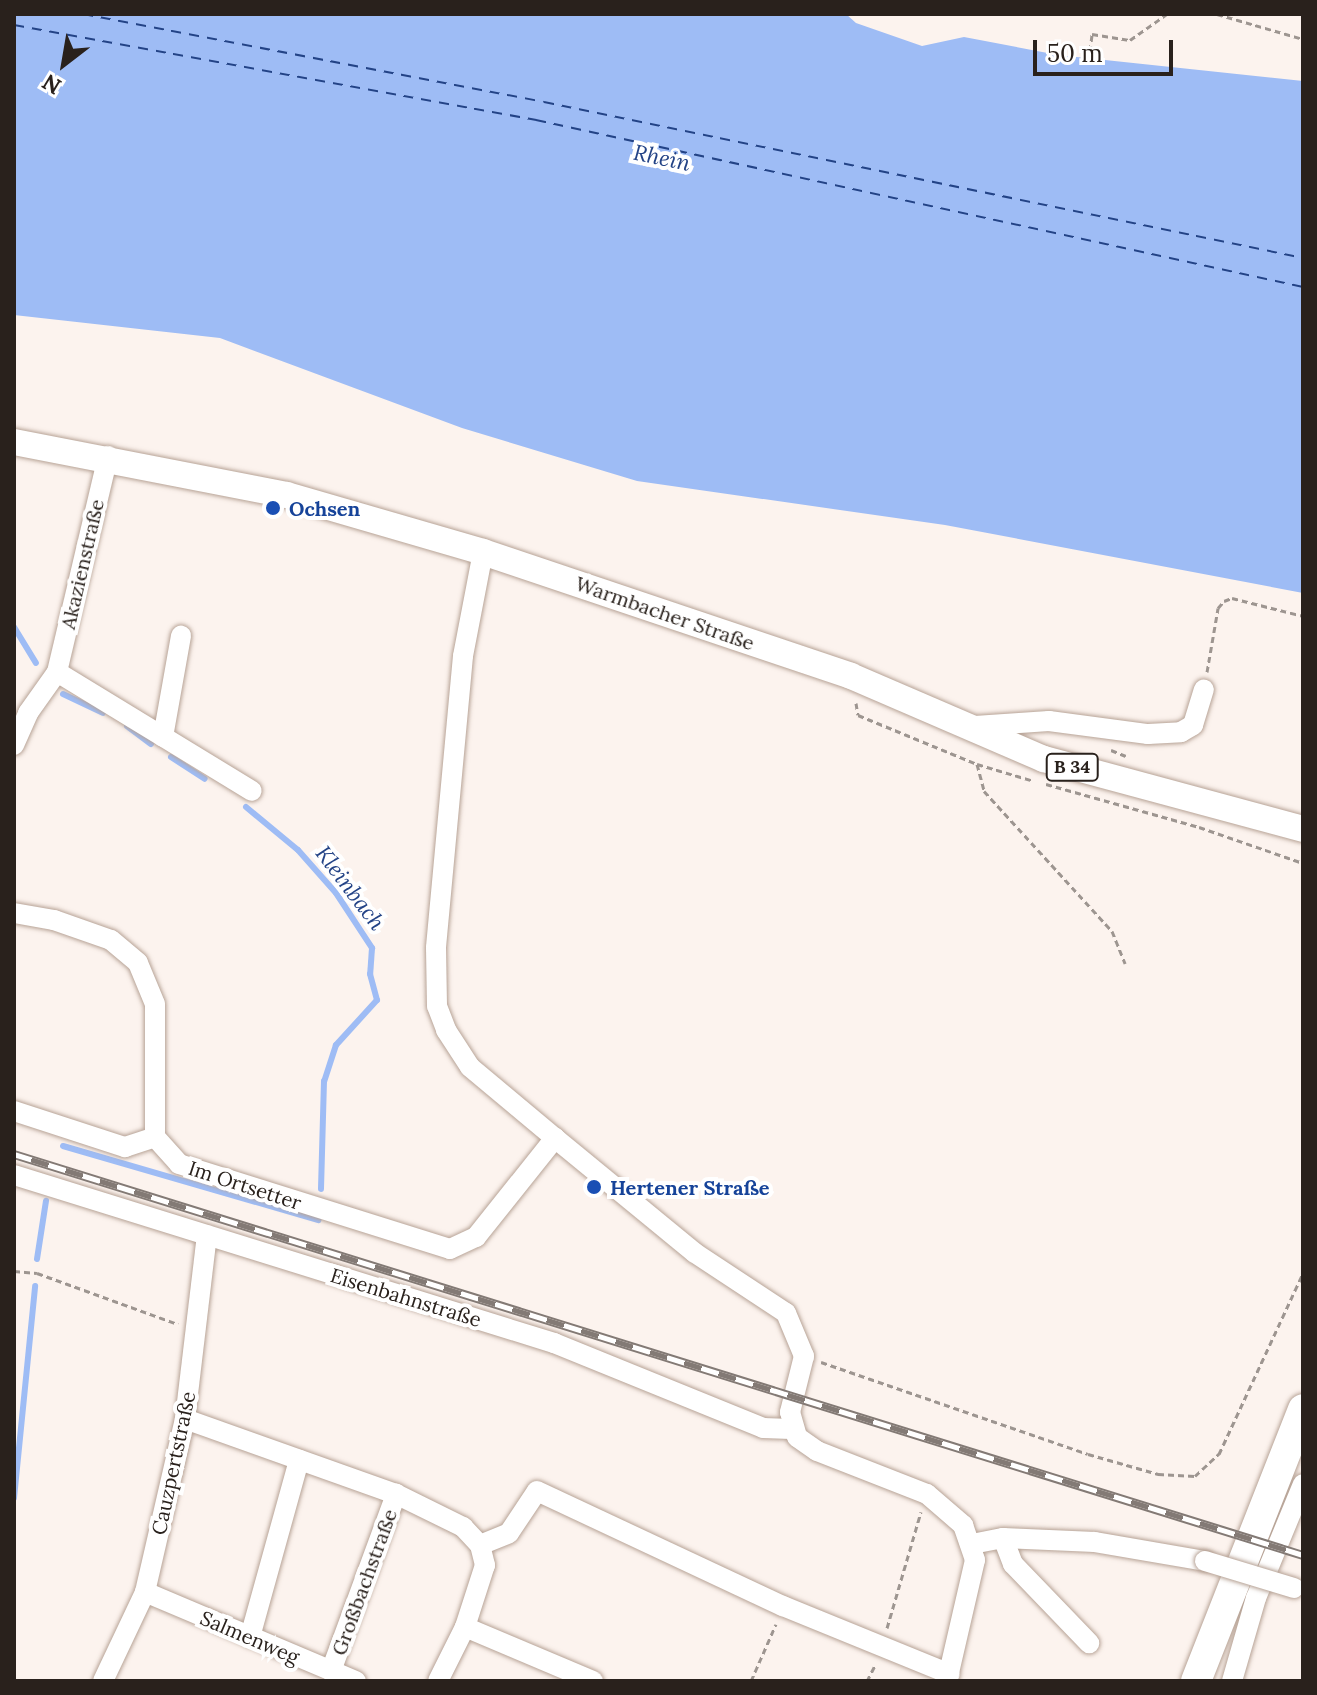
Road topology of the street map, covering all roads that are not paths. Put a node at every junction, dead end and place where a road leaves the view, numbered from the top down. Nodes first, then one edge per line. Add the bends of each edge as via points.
1 (14, 442) edge
2 (108, 456) junction
3 (483, 552) junction
4 (181, 636) dead end
5 (57, 672) junction
6 (1204, 690) road end
7 (975, 726) junction
8 (163, 737) junction
9 (14, 745) edge
10 (252, 791) dead end
11 (1303, 829) edge
12 (14, 913) edge
13 (14, 1111) edge
14 (155, 1137) junction
15 (555, 1138) junction
16 (14, 1175) edge
17 (207, 1235) junction
18 (1303, 1409) edge
19 (185, 1419) junction
20 (791, 1429) junction
21 (1303, 1441) edge
22 (299, 1460) junction
23 (1303, 1484) edge
24 (396, 1494) junction
25 (1003, 1538) junction
26 (972, 1544) junction
27 (480, 1545) junction
28 (1298, 1589) edge
29 (145, 1592) junction
30 (465, 1627) junction
31 (250, 1637) junction
32 (1089, 1643) dead end
33 (331, 1671) junction
34 (948, 1678) edge
35 (103, 1681) edge
36 (356, 1681) edge
37 (438, 1681) edge
38 (593, 1681) edge
39 (1196, 1681) edge
40 (1206, 1681) edge
41 (1232, 1681) edge

1 - 2 main road, Warmbacher Straße / B 34
2 - 3 main road, Warmbacher Straße / B 34 via 287,495
2 - 5 street, Akazienstraße
3 - 7 main road, Warmbacher Straße / B 34 via 851,676
3 - 15 street via 463,656 436,948 437,1006 470,1067
4 - 8 street
5 - 8 street
5 - 9 street, Akazienstraße via 28,713
6 - 7 street via 1193,725 1181,732 1148,734 1049,721
7 - 11 main road, Warmbacher Straße / B 34 via 1044,759
8 - 10 street
12 - 14 street via 111,940 138,963 155,1004
13 - 14 street via 125,1147
14 - 15 street, Im Ortsetter via 179,1164 450,1249 476,1237
15 - 20 street via 695,1253 776,1302 795,1326 804,1356
16 - 17 street, Eisenbahnstraße
17 - 19 street, Cauzpertstraße
17 - 20 street, Eisenbahnstraße via 580,1352 763,1428
18 - 39 highway
19 - 22 street, Großbachstraße
19 - 29 street, Cauzpertstraße
20 - 26 street via 817,1451 927,1494 963,1525
21 - 40 highway
22 - 24 street, Großbachstraße
22 - 31 street
23 - 41 street via 1256,1598
24 - 27 street, Großbachstraße via 463,1527
24 - 33 street, Großbachstraße
25 - 26 street
25 - 28 street, bridge via 1095,1542 1205,1561
25 - 32 street via 1013,1564
26 - 34 street via 972,1584
27 - 30 street via 485,1565
27 - 34 street via 509,1533 537,1491
29 - 31 street, Salmenweg
29 - 35 street, Cauzpertstraße
30 - 37 street
30 - 38 street
31 - 33 street, Salmenweg
33 - 36 street, Salmenweg

